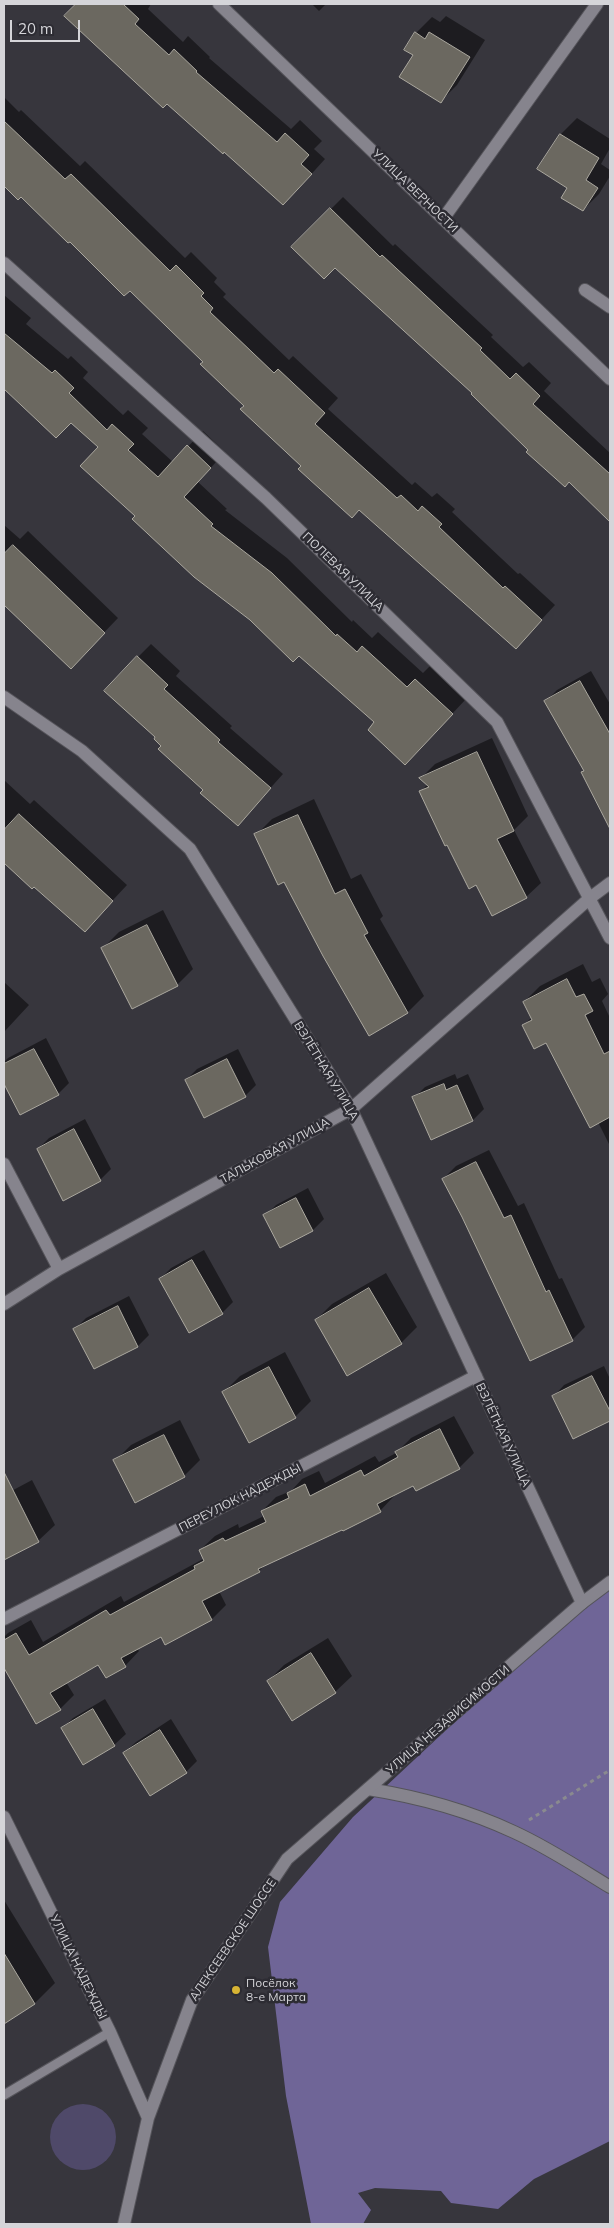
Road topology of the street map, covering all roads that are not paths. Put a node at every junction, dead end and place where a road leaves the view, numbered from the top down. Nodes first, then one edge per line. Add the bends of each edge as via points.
1 (219, 4) edge
2 (597, 4) edge
3 (443, 219) junction
4 (4, 262) edge
5 (585, 290) dead end
6 (610, 307) edge
7 (610, 379) edge
8 (4, 697) edge
9 (610, 883) edge
10 (590, 898) junction
11 (610, 938) edge
12 (351, 1109) junction
13 (4, 1164) edge
14 (59, 1269) junction
15 (4, 1304) edge
16 (476, 1376) junction
17 (610, 1582) edge
18 (582, 1603) junction
19 (4, 1619) edge
20 (368, 1789) junction
21 (4, 1818) edge
22 (287, 1859) joint
23 (610, 1887) edge
24 (110, 2032) junction
25 (4, 2095) edge
26 (148, 2118) junction
27 (124, 2224) edge

1 - 3 street, УЛИЦА ВЕРНОСТИ
2 - 3 street
3 - 7 street, УЛИЦА ВЕРНОСТИ
4 - 10 street, ПОЛЕВАЯ УЛИЦА via 266,498 497,722
5 - 6 street
8 - 12 street, ВЗЛЁТНАЯ УЛИЦА via 82,751 190,848
9 - 10 street, ТАЛЬКОВАЯ УЛИЦА
10 - 11 street, ПОЛЕВАЯ УЛИЦА
10 - 12 street, ТАЛЬКОВАЯ УЛИЦА
12 - 14 street, ТАЛЬКОВАЯ УЛИЦА
12 - 16 street, ВЗЛЁТНАЯ УЛИЦА
13 - 14 street
14 - 15 street, ТАЛЬКОВАЯ УЛИЦА
16 - 18 street, ВЗЛЁТНАЯ УЛИЦА
16 - 19 street, ПЕРЕУЛОК НАДЕЖДЫ
17 - 18 street, УЛИЦА НЕЗАВИСИМОСТИ
18 - 20 street, УЛИЦА НЕЗАВИСИМОСТИ
20 - 22 street, УЛИЦА НЕЗАВИСИМОСТИ
20 - 23 street via 401,1794 474,1814 516,1832
21 - 24 street, УЛИЦА НАДЕЖДЫ
22 - 26 street, АЛЕКСЕЕВСКОЕ ШОССЕ via 192,2000
24 - 25 lane
24 - 26 street, УЛИЦА НАДЕЖДЫ
26 - 27 street, АЛЕКСЕЕВСКОЕ ШОССЕ

